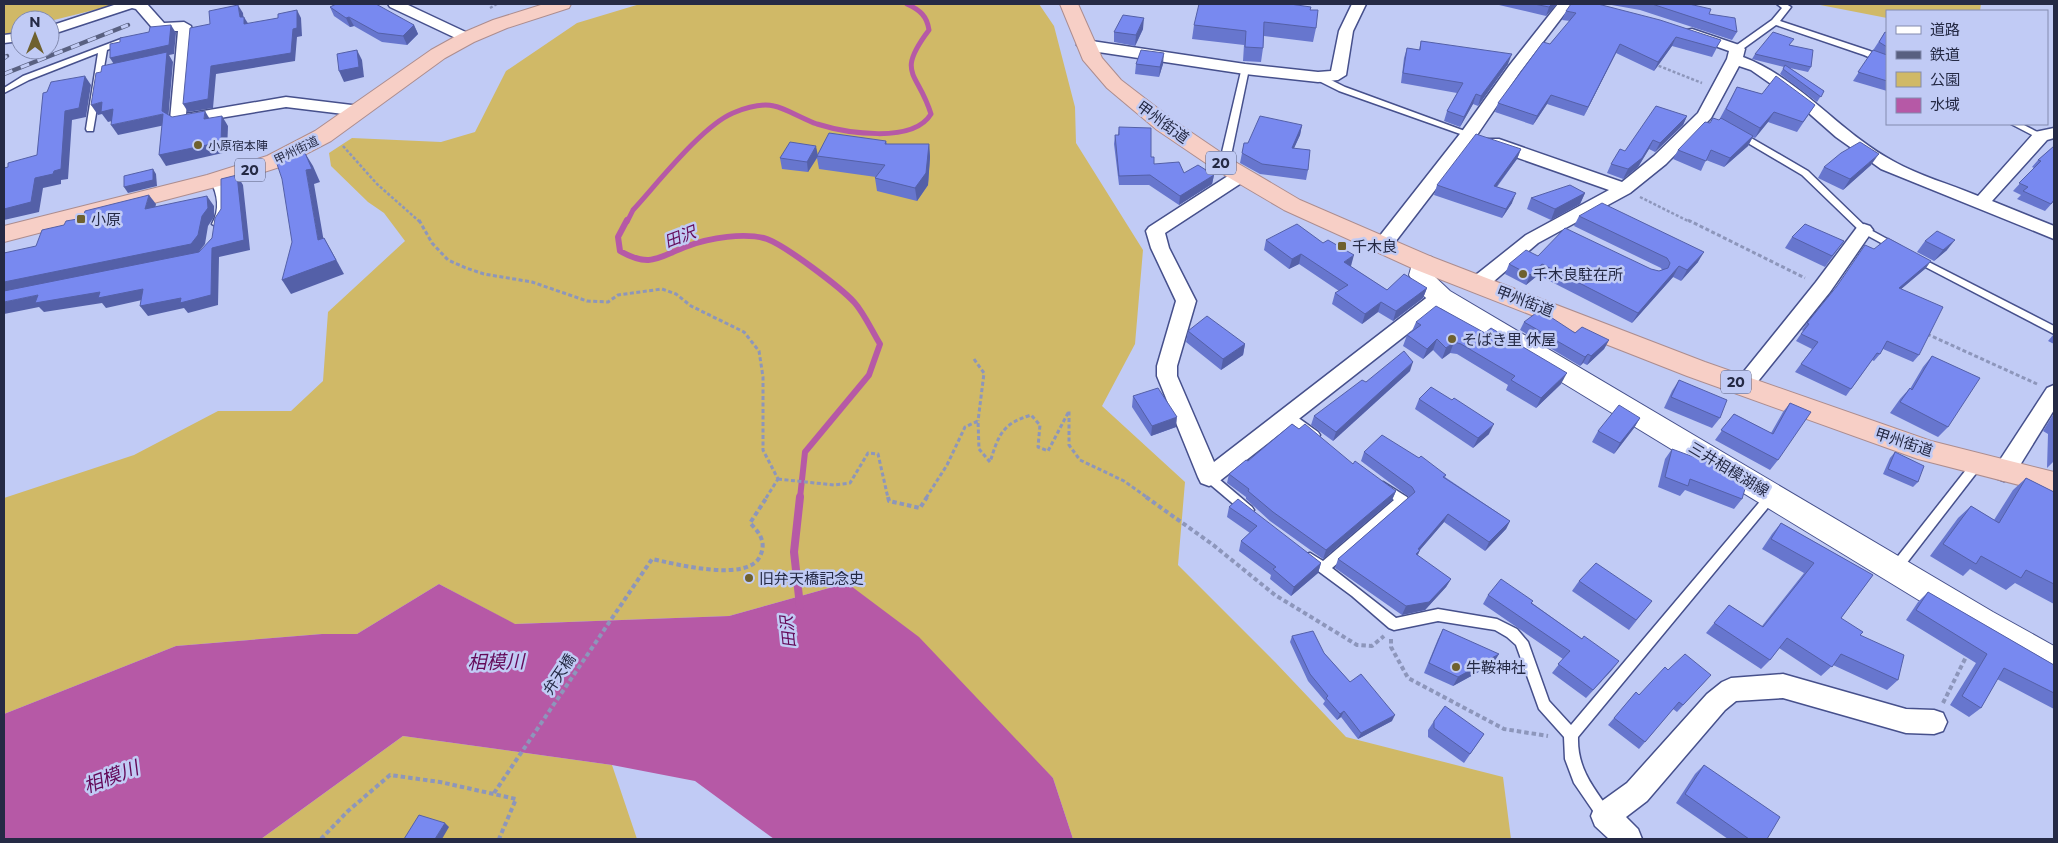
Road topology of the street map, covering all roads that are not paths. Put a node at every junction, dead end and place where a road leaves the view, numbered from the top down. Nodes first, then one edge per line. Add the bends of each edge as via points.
1 (131, 4) edge
2 (395, 4) edge
3 (562, 4) edge
4 (1068, 4) edge
5 (1359, 4) edge
6 (1565, 4) edge
7 (1781, 4) edge
8 (1775, 22) junction
9 (60, 28) edge
10 (1682, 30) edge
11 (467, 38) junction
12 (130, 39) edge
13 (1085, 45) junction
14 (103, 50) junction
15 (1736, 54) junction
16 (1886, 62) edge
17 (1245, 69) junction
18 (108, 72) edge
19 (98, 74) junction
20 (1318, 77) junction
21 (4, 91) edge
22 (360, 111) junction
23 (2018, 125) edge
24 (90, 129) dead end
25 (1730, 129) edge
26 (1469, 134) junction
27 (2048, 135) edge
28 (1232, 171) junction
29 (215, 180) junction
30 (1624, 189) junction
31 (1981, 204) junction
32 (1555, 226) junction
33 (1864, 230) junction
34 (214, 233) edge
35 (2054, 233) edge
36 (4, 234) edge
37 (1573, 235) edge
38 (1382, 246) junction
39 (1423, 262) junction
40 (1479, 283) junction
41 (1441, 297) junction
42 (2054, 330) edge
43 (1744, 385) junction
44 (2054, 393) edge
45 (1290, 416) junction
46 (1326, 444) edge
47 (1977, 464) junction
48 (2004, 472) junction
49 (1209, 477) junction
50 (1371, 478) edge
51 (2054, 483) edge
52 (1772, 494) junction
53 (1258, 519) edge
54 (1302, 552) edge
55 (1323, 568) junction
56 (1895, 569) junction
57 (2054, 662) edge
58 (1934, 722) road end
59 (1571, 735) junction
60 (1605, 816) junction
61 (1628, 839) edge

1 - 9 street
1 - 22 street via 141,6 154,30 184,26 186,34 181,56 178,120 286,102
2 - 11 street
3 - 11 highway, 甲州街道 / 20
4 - 13 highway, 甲州街道 / 20
5 - 20 street via 1346,32 1338,75
6 - 26 street
7 - 8 lane via 1788,7
8 - 15 lane
8 - 16 lane
10 - 15 street
11 - 22 highway, 甲州街道 / 20 via 438,54
12 - 14 lane
13 - 17 street
13 - 28 highway, 甲州街道 / 20 via 1114,84 1165,125
14 - 19 lane
14 - 21 lane via 26,78
15 - 30 street via 1718,89 1709,117
15 - 31 street via 1800,97 1887,165
17 - 20 street
17 - 28 lane
18 - 19 lane
19 - 24 lane
20 - 26 lane via 1342,89
22 - 29 highway, 甲州街道 / 20 via 297,151 244,173
23 - 27 lane
25 - 33 lane via 1805,173
26 - 30 street
26 - 38 street
27 - 31 street
28 - 38 highway, 甲州街道 / 20 via 1292,205
28 - 49 street via 1155,231 1155,238 1186,301 1167,376
29 - 34 lane via 220,189 220,219
29 - 36 highway, 甲州街道 / 20
30 - 32 street
31 - 35 street
32 - 37 street
32 - 40 street via 1532,239
33 - 42 lane
33 - 43 street
38 - 39 highway, 甲州街道 / 20
39 - 40 highway, 甲州街道 / 20
39 - 41 main road, 三井相模湖線 via 1421,275 1427,286
40 - 43 highway, 甲州街道 / 20
41 - 45 street
41 - 52 main road, 三井相模湖線
43 - 47 highway, 甲州街道 / 20 via 1928,451
44 - 48 street
45 - 46 lane
45 - 49 street
47 - 48 highway, 甲州街道 / 20
47 - 56 lane
48 - 51 highway, 甲州街道 / 20
49 - 53 lane
50 - 55 lane via 1403,500
52 - 56 main road, 三井相模湖線
52 - 59 lane
54 - 55 lane
55 - 59 lane via 1394,624 1438,615 1496,625 1512,633 1521,642 1544,705
56 - 57 main road, 三井相模湖線
58 - 60 street via 1906,720 1783,686 1731,690 1716,702 1637,792
59 - 60 lane via 1569,753 1579,778
60 - 61 street

